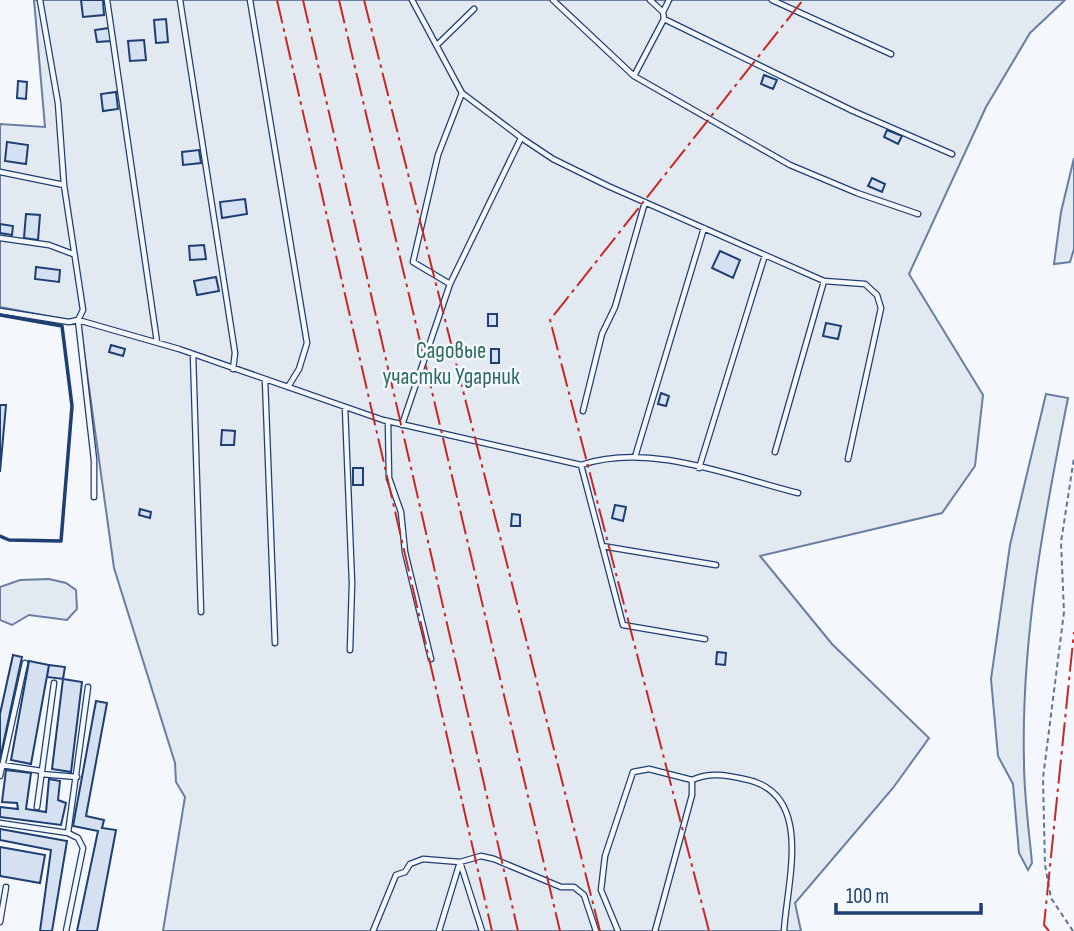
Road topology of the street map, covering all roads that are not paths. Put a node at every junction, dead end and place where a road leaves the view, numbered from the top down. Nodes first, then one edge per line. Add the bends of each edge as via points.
1 (40, 0) edge
2 (107, 0) edge
3 (180, 0) edge
4 (250, 0) edge
5 (412, 0) edge
6 (553, 0) edge
7 (650, 0) edge
8 (669, 0) edge
9 (772, 0) edge
10 (474, 9) dead end
11 (663, 12) junction
12 (664, 19) junction
13 (438, 44) junction
14 (891, 54) dead end
15 (634, 76) junction
16 (462, 93) junction
17 (521, 138) junction
18 (952, 154) dead end
19 (0, 172) edge
20 (64, 185) junction
21 (645, 202) junction
22 (918, 214) dead end
23 (705, 228) junction
24 (0, 238) edge
25 (73, 254) junction
26 (765, 255) junction
27 (824, 281) junction
28 (450, 284) junction
29 (0, 310) edge
30 (78, 320) junction
31 (157, 343) junction
32 (193, 354) junction
33 (233, 369) junction
34 (265, 380) junction
35 (288, 387) junction
36 (345, 407) junction
37 (583, 411) dead end
38 (387, 421) junction
39 (402, 425) junction
40 (775, 452) dead end
41 (635, 457) junction
42 (848, 459) dead end
43 (581, 465) junction
44 (699, 468) junction
45 (798, 493) dead end
46 (94, 497) dead end
47 (602, 546) junction
48 (716, 565) dead end
49 (201, 612) dead end
50 (705, 639) dead end
51 (275, 643) dead end
52 (350, 650) dead end
53 (431, 659) dead end
54 (25, 663) dead end
55 (54, 683) dead end
56 (88, 687) dead end
57 (2, 765) junction
58 (42, 772) junction
59 (0, 776) edge
60 (77, 777) junction
61 (692, 780) junction
62 (37, 807) dead end
63 (0, 823) edge
64 (68, 833) junction
65 (460, 862) junction
66 (6, 887) dead end
67 (0, 922) edge
68 (66, 931) edge
69 (373, 931) edge
70 (439, 931) edge
71 (482, 931) edge
72 (596, 931) edge
73 (618, 931) edge
74 (655, 931) edge
75 (785, 931) edge

1 - 20 lane via 58,103
2 - 31 lane
3 - 33 lane via 235,353
4 - 35 lane via 307,343
5 - 13 lane
6 - 15 lane
7 - 11 lane
8 - 11 lane
9 - 14 lane
10 - 13 lane
11 - 12 lane
12 - 15 lane
12 - 18 lane
13 - 16 lane
15 - 22 lane via 790,165
16 - 17 lane
16 - 28 lane via 438,155 413,262
17 - 21 lane via 553,159
17 - 28 lane
19 - 20 lane
20 - 25 lane
21 - 23 lane
21 - 37 lane via 615,307 601,334
23 - 26 lane
23 - 41 lane
24 - 25 lane via 49,245
25 - 30 lane via 83,310
26 - 27 lane
26 - 44 lane
27 - 40 lane
27 - 42 lane via 866,284 881,308
28 - 39 lane
29 - 30 lane
30 - 31 lane
30 - 46 lane
31 - 32 lane
32 - 33 lane
32 - 49 lane
33 - 34 lane
34 - 35 lane
34 - 51 lane
35 - 36 lane
36 - 38 lane
36 - 52 lane
38 - 39 lane
38 - 53 lane via 389,478 401,512 405,552
39 - 43 lane
41 - 43 lane via 601,458
41 - 44 lane
43 - 47 lane
44 - 45 lane
47 - 48 lane
47 - 50 lane via 623,625
54 - 57 lane
55 - 58 lane
56 - 60 lane
57 - 58 lane
57 - 59 lane
58 - 60 lane
58 - 62 lane
60 - 64 lane
61 - 73 lane via 649,769 633,772 605,856 601,890
61 - 74 lane via 692,795
61 - 75 lane via 705,774 739,778 762,782 779,795 792,838
63 - 64 lane
64 - 68 lane via 78,838 83,848
65 - 69 lane via 423,859 396,875
65 - 70 lane
65 - 71 lane
65 - 72 lane via 481,856 561,887 574,887 584,895
66 - 67 lane

